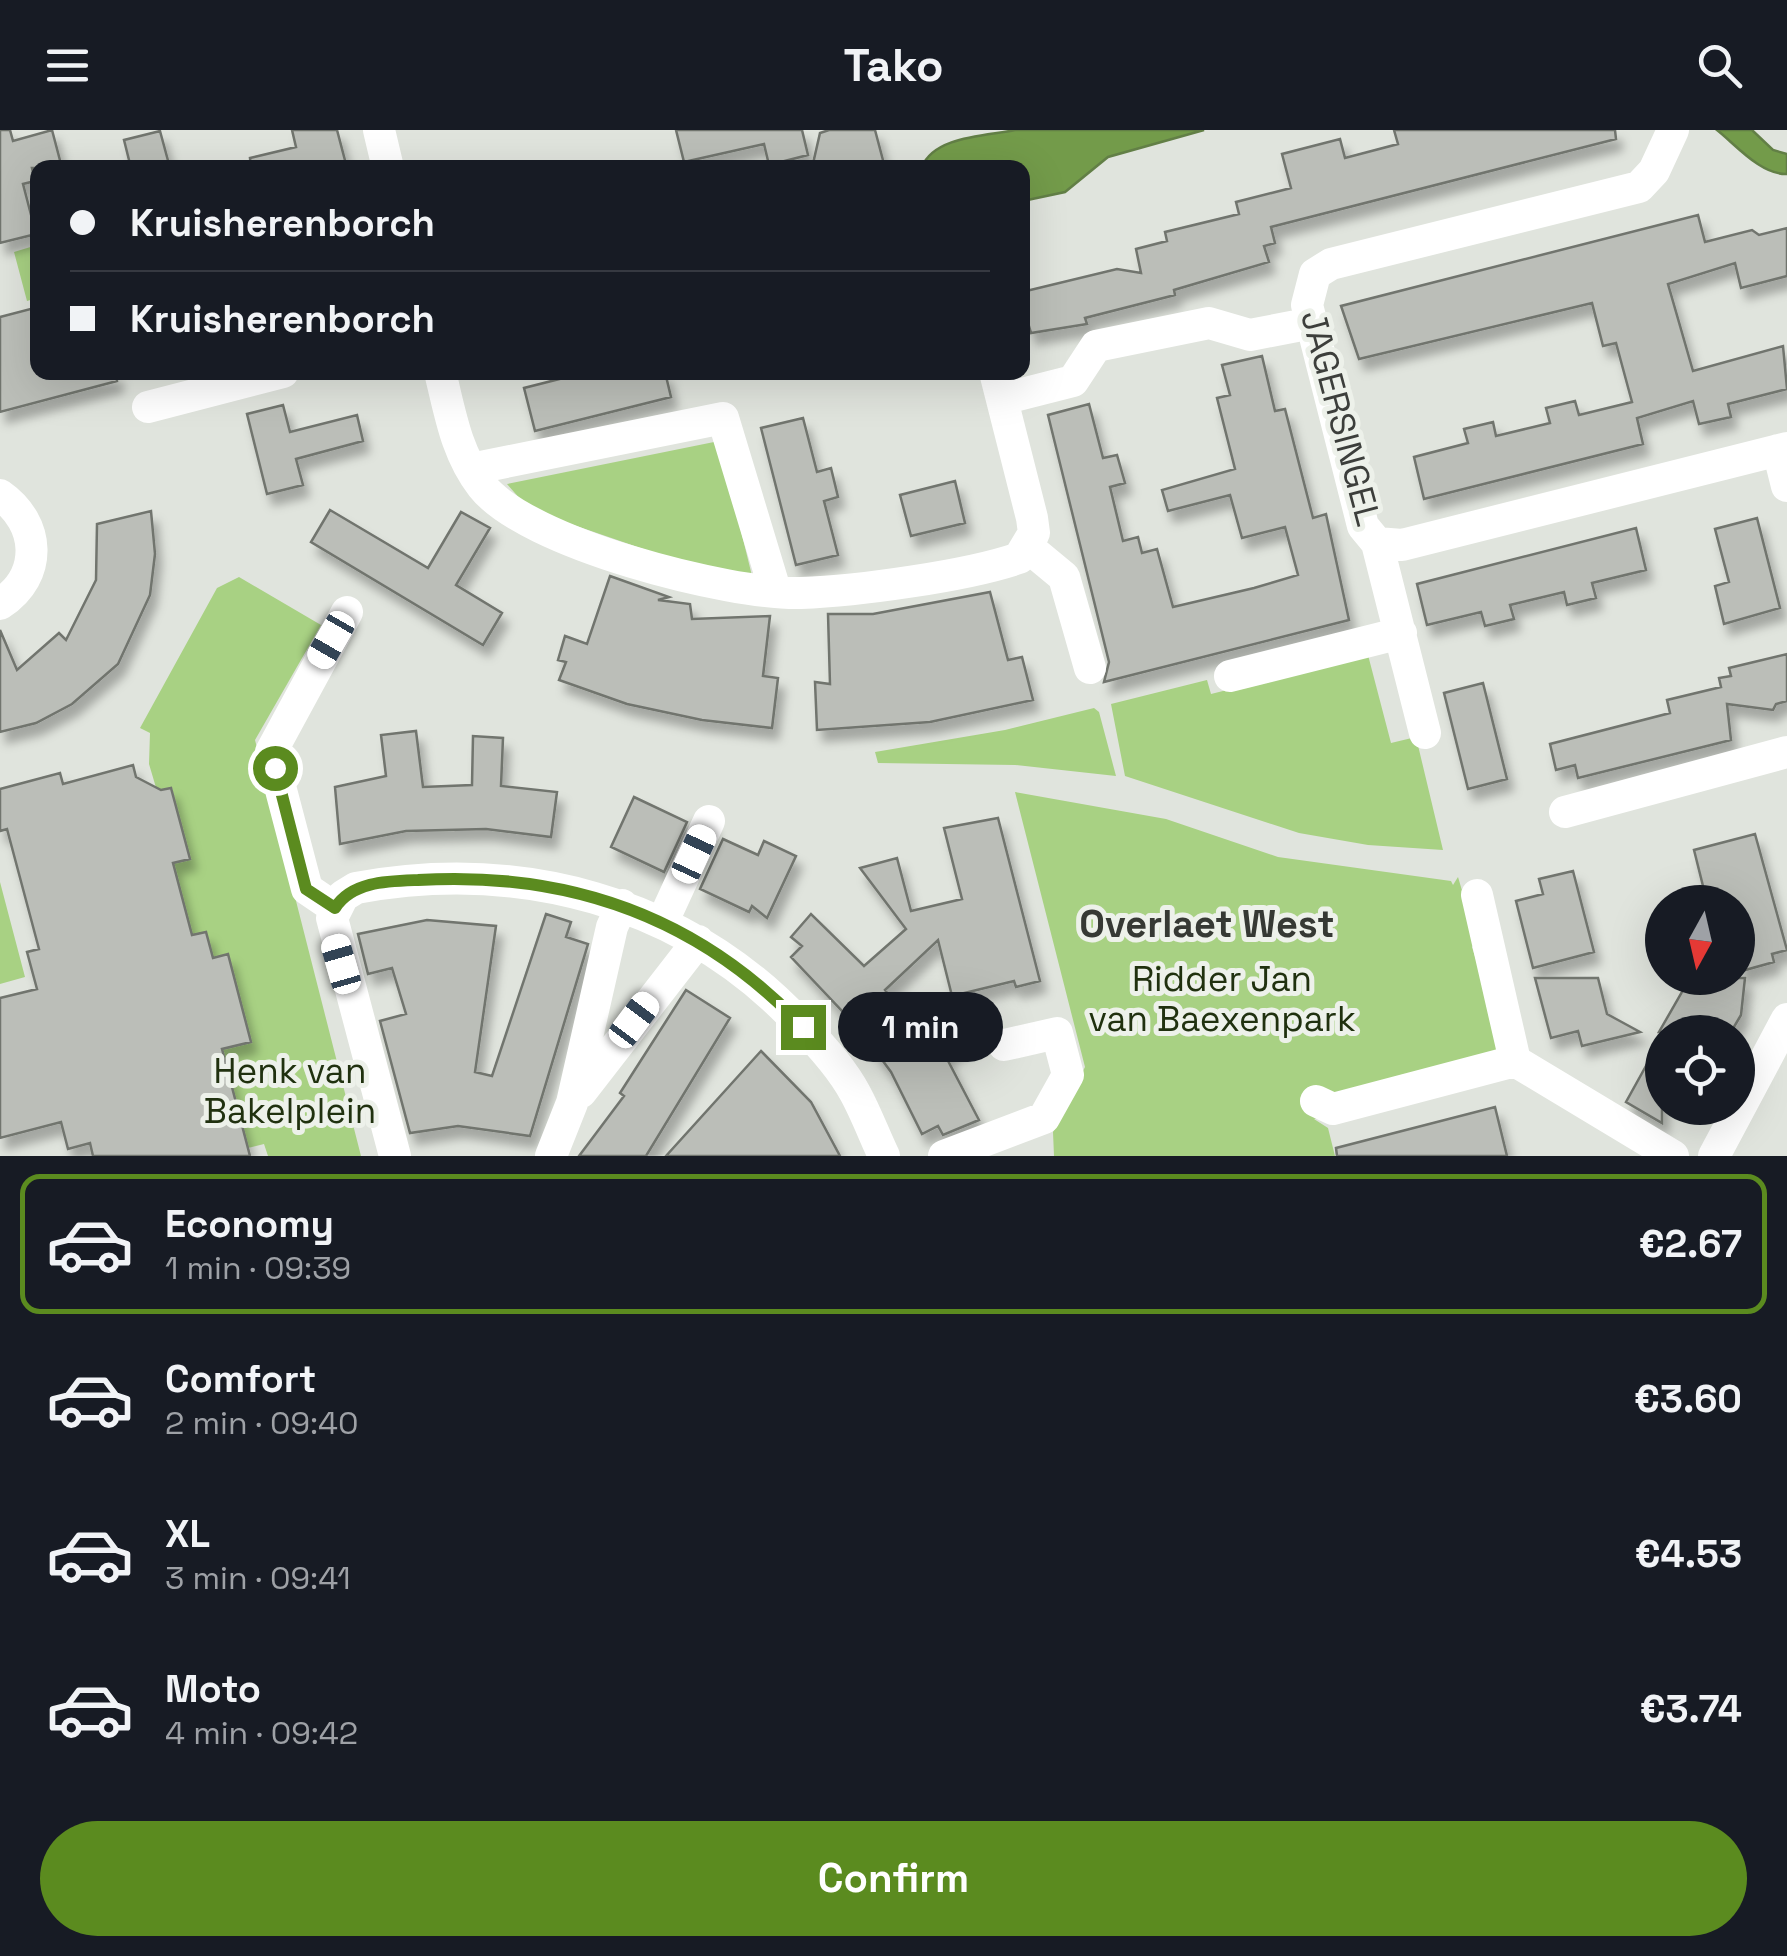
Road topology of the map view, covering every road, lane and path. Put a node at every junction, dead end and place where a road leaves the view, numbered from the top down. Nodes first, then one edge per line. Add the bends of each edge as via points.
1 (379, 130) edge
2 (1673, 130) edge
3 (386, 160) edge
4 (1312, 323) junction
5 (252, 380) edge
6 (442, 380) edge
7 (999, 386) edge
8 (148, 407) dead end
9 (1783, 449) edge
10 (471, 469) junction
11 (1787, 486) edge
12 (0, 495) edge
13 (1377, 543) junction
14 (1028, 548) junction
15 (775, 590) junction
16 (0, 604) edge
17 (347, 612) dead end
18 (1401, 633) junction
19 (1090, 668) dead end
20 (1230, 676) dead end
21 (1425, 733) dead end
22 (1787, 752) edge
23 (1565, 812) dead end
24 (709, 821) dead end
25 (1477, 895) dead end
26 (622, 905) junction
27 (335, 908) junction
28 (663, 921) junction
29 (698, 941) junction
30 (1787, 1018) edge
31 (1004, 1044) dead end
32 (1516, 1061) junction
33 (1316, 1101) dead end
34 (572, 1103) junction
35 (395, 1156) edge
36 (551, 1156) edge
37 (884, 1156) edge
38 (944, 1156) edge
39 (1673, 1156) edge
40 (1714, 1156) edge

1 - 3 street
2 - 4 street, JAGERSINGEL via 1639,187 1331,264 1315,274 1308,290
4 - 7 street via 1250,336 1209,323 1096,346 1074,380
4 - 13 street, JAGERSINGEL via 1362,526
5 - 8 street
6 - 10 street via 458,446
7 - 14 street via 1032,518
9 - 11 street
9 - 13 street, JAGERSINGEL via 1402,546
10 - 15 street via 499,504 551,532 674,572
10 - 15 street via 723,418
12 - 16 street via 31,528 32,554 26,578
13 - 18 street
14 - 15 street via 1004,564 856,587
14 - 19 street via 1064,577
17 - 27 street via 270,752 306,889
18 - 20 street
18 - 21 street
22 - 23 street
24 - 28 street
25 - 32 street
26 - 27 street via 514,880 449,878 356,888
26 - 28 street
26 - 34 street
27 - 35 street via 332,930
28 - 29 street
29 - 34 street
29 - 37 street via 743,970 823,1048 854,1092
30 - 40 street
31 - 38 street via 1056,1033 1068,1075 1044,1118
32 - 33 street via 1333,1109
32 - 39 street
34 - 36 street

